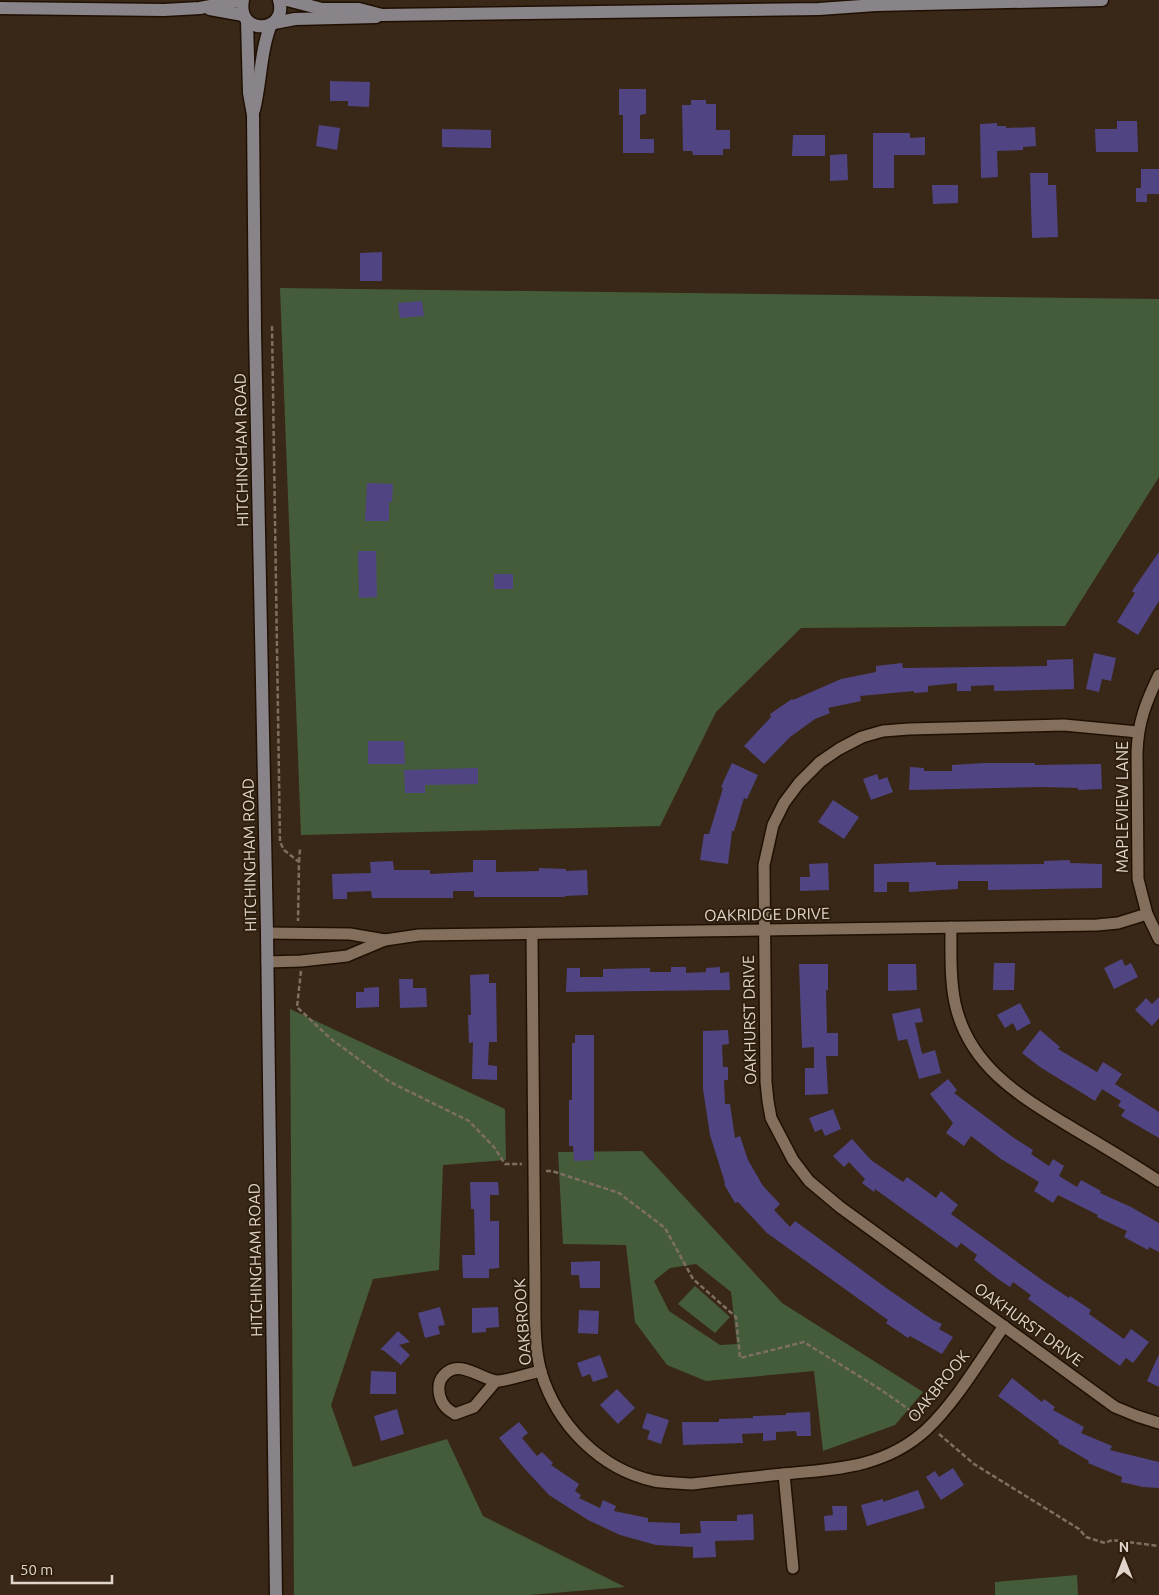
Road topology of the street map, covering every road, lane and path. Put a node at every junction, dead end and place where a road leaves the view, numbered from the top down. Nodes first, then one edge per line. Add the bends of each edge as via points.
1 (242, 0) edge
2 (279, 0) edge
3 (287, 0) edge
4 (1102, 0) edge
5 (0, 8) edge
6 (200, 8) junction
7 (382, 15) junction
8 (245, 18) junction
9 (272, 23) junction
10 (253, 115) junction
11 (272, 326) dead end
12 (1159, 676) edge
13 (1138, 732) junction
14 (300, 850) dead end
15 (299, 862) junction
16 (1147, 914) junction
17 (951, 927) junction
18 (764, 930) junction
19 (267, 933) junction
20 (299, 934) junction
21 (532, 934) junction
22 (1159, 939) edge
23 (385, 940) junction
24 (301, 961) junction
25 (267, 962) junction
26 (534, 1168) junction
27 (1159, 1180) edge
28 (1004, 1326) junction
29 (541, 1371) junction
30 (496, 1381) junction
31 (1159, 1423) edge
32 (930, 1426) junction
33 (784, 1474) junction
34 (1159, 1546) edge
35 (793, 1568) dead end
36 (276, 1595) edge

1 - 6 street
1 - 8 street, HITCHINGHAM ROAD
2 - 9 street, HITCHINGHAM ROAD via 281,10
3 - 7 street
4 - 7 street via 819,9
5 - 6 street via 129,11
6 - 8 street
7 - 9 street
8 - 9 street via 260,27
8 - 10 street, HITCHINGHAM ROAD
9 - 10 street, HITCHINGHAM ROAD via 266,38
10 - 19 street, HITCHINGHAM ROAD
11 - 15 path via 280,842 284,850
12 - 13 street, MAPLEVIEW LANE via 1145,705
13 - 16 street, MAPLEVIEW LANE via 1138,879
13 - 18 street, OAKHURST DRIVE via 1064,725 909,729 883,732 839,749 799,783 784,803 774,825 764,865
14 - 15 path
15 - 20 path
16 - 17 street, OAKRIDGE DRIVE via 1118,923 1097,925
16 - 22 street, MAPLEVIEW LANE
17 - 18 street, OAKRIDGE DRIVE
17 - 27 street via 952,981 956,1004 976,1053 1025,1099
18 - 21 street, OAKRIDGE DRIVE
18 - 28 street, OAKHURST DRIVE via 768,1101 772,1118 793,1160 809,1181 840,1207
19 - 20 street, OAKRIDGE DRIVE
19 - 25 street, HITCHINGHAM ROAD
20 - 23 street, OAKRIDGE DRIVE via 350,934
21 - 23 street, OAKRIDGE DRIVE via 419,935
21 - 26 street, OAKBROOK
23 - 24 street, OAKRIDGE DRIVE via 347,956
24 - 25 street, OAKRIDGE DRIVE
24 - 26 path via 297,1006 331,1039 390,1082 469,1121 505,1164 524,1164
25 - 36 street, HITCHINGHAM ROAD
26 - 29 street, OAKBROOK via 536,1329
26 - 32 path via 619,1193 665,1228 693,1278 736,1316 740,1358 804,1342 876,1386
28 - 31 street, OAKHURST DRIVE via 1115,1406
28 - 32 street, OAKBROOK
29 - 30 street
29 - 33 street, OAKBROOK via 560,1414 573,1431 586,1445 622,1469 654,1480 692,1484
30 - 30 street via 460,1369 446,1373 439,1381 439,1395 444,1406 455,1414 474,1408
32 - 33 street, OAKBROOK via 907,1446 869,1463
32 - 34 path via 974,1464 1079,1529 1086,1537 1105,1543 1112,1540
33 - 35 street

